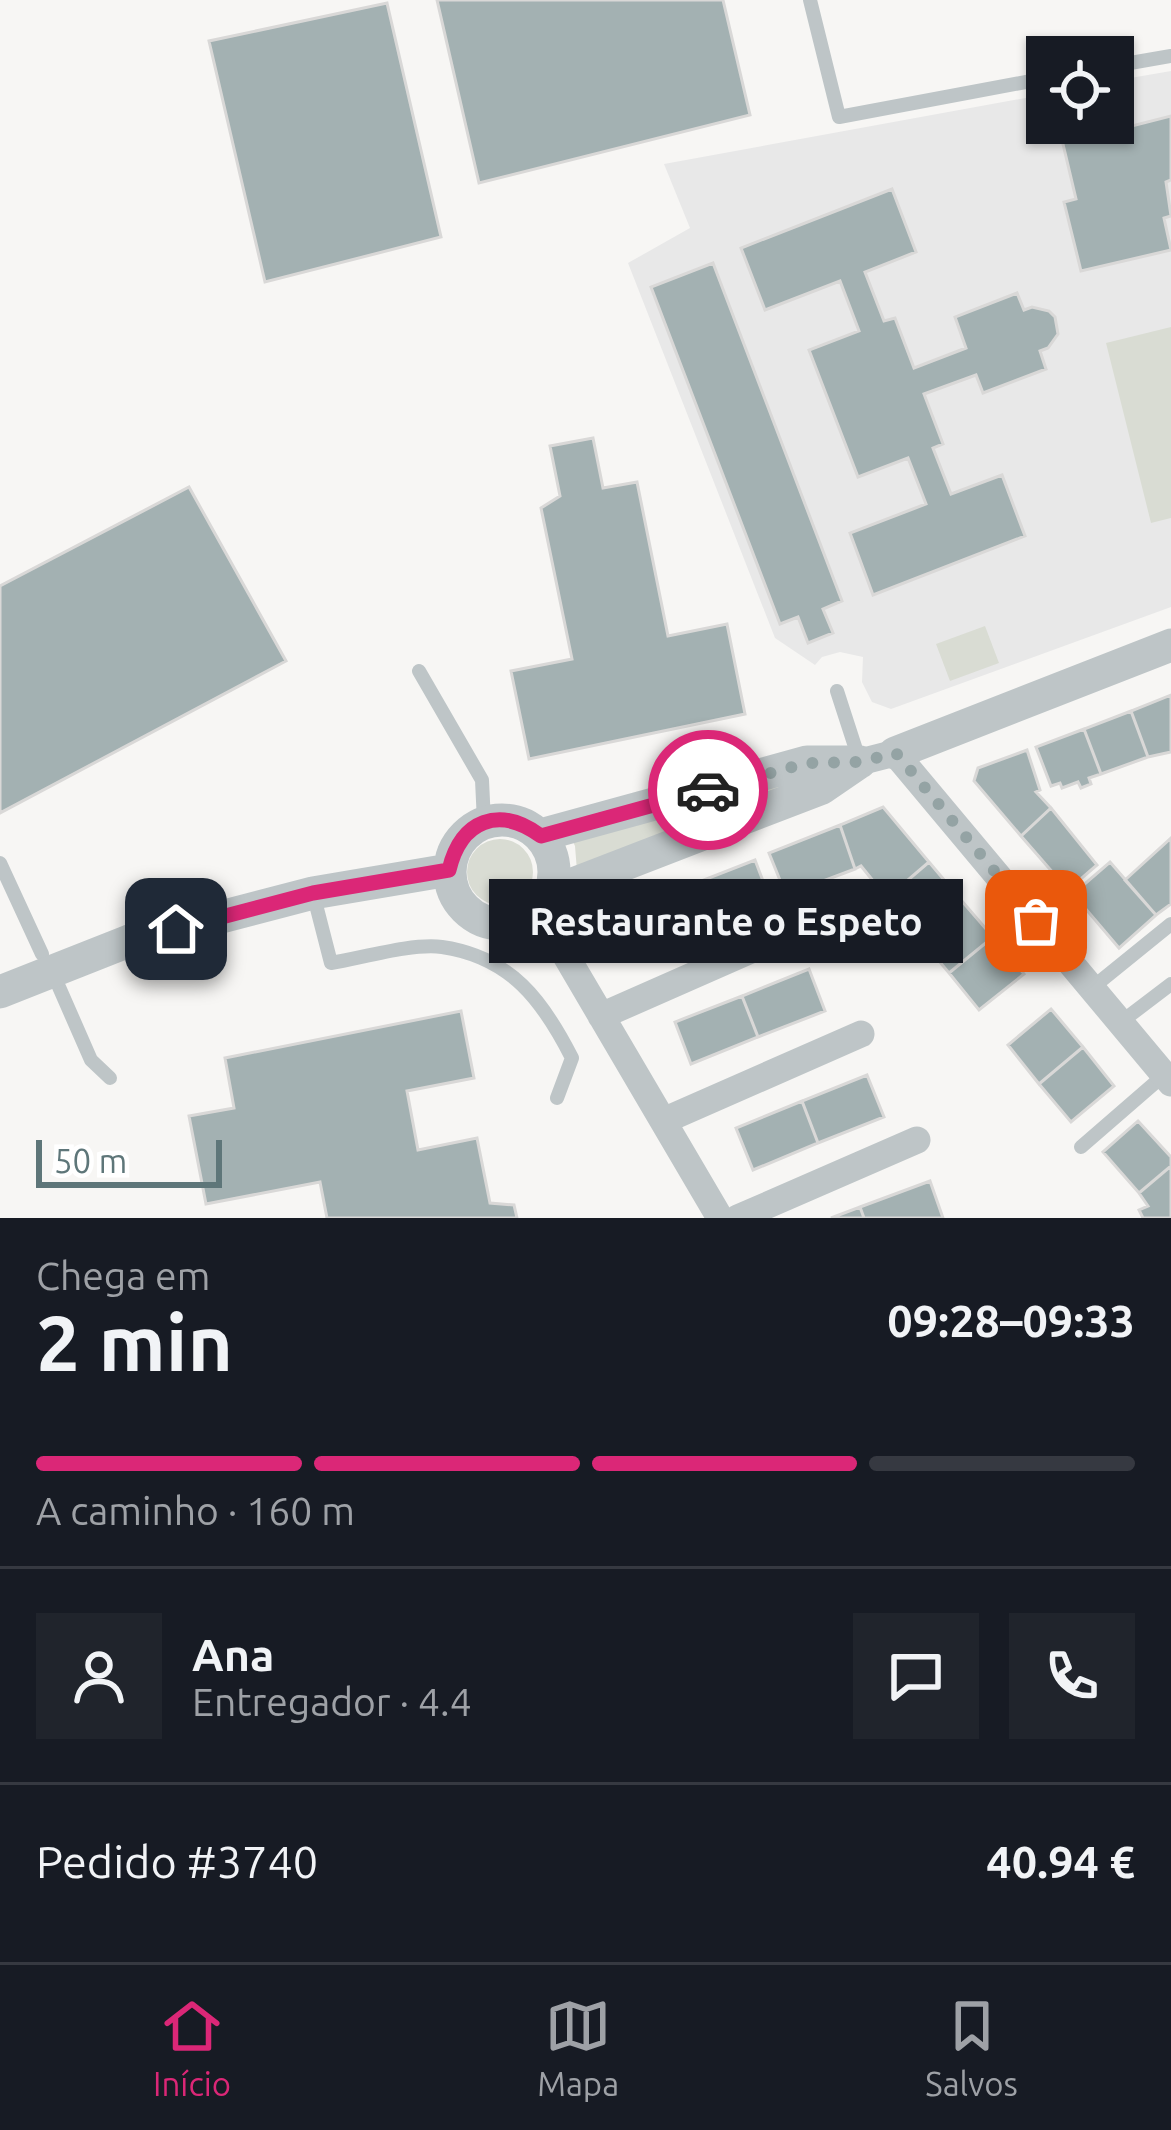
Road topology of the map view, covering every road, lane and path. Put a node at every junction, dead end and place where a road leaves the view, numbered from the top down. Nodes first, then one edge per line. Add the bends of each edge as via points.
1 (810, 0) edge
2 (1171, 56) edge
3 (1134, 62) edge
4 (1026, 83) edge
5 (1171, 645) edge
6 (419, 671) dead end
7 (837, 691) dead end
8 (896, 753) junction
9 (860, 762) junction
10 (484, 822) junction
11 (541, 836) junction
12 (0, 863) edge
13 (449, 870) junction
14 (313, 893) junction
15 (544, 902) junction
16 (1171, 924) edge
17 (802, 927) dead end
18 (42, 954) dead end
19 (1171, 984) edge
20 (58, 987) dead end
21 (1092, 988) junction
22 (0, 992) edge
23 (601, 1016) junction
24 (1120, 1022) junction
25 (861, 1034) dead end
26 (110, 1078) dead end
27 (1168, 1079) edge
28 (557, 1098) dead end
29 (663, 1121) junction
30 (916, 1140) dead end
31 (1081, 1147) dead end
32 (720, 1218) edge
33 (738, 1218) edge

1 - 4 lane via 838,117
2 - 3 lane
5 - 8 street
6 - 10 lane via 482,781
7 - 9 lane
8 - 9 street
8 - 21 street
9 - 11 street via 807,763
9 - 15 street via 822,788
10 - 11 street via 504,818
10 - 13 street via 466,833
11 - 15 street via 555,874
12 - 18 lane
13 - 14 street
13 - 15 street via 464,908 481,920 521,922
14 - 22 street via 129,941
14 - 28 lane via 331,963 439,946 520,980 572,1058
15 - 23 street
16 - 21 lane
17 - 23 street
19 - 24 lane
20 - 26 lane via 92,1060
21 - 24 street
23 - 29 street
24 - 27 street
25 - 29 street
27 - 31 lane
29 - 32 street
30 - 33 street

